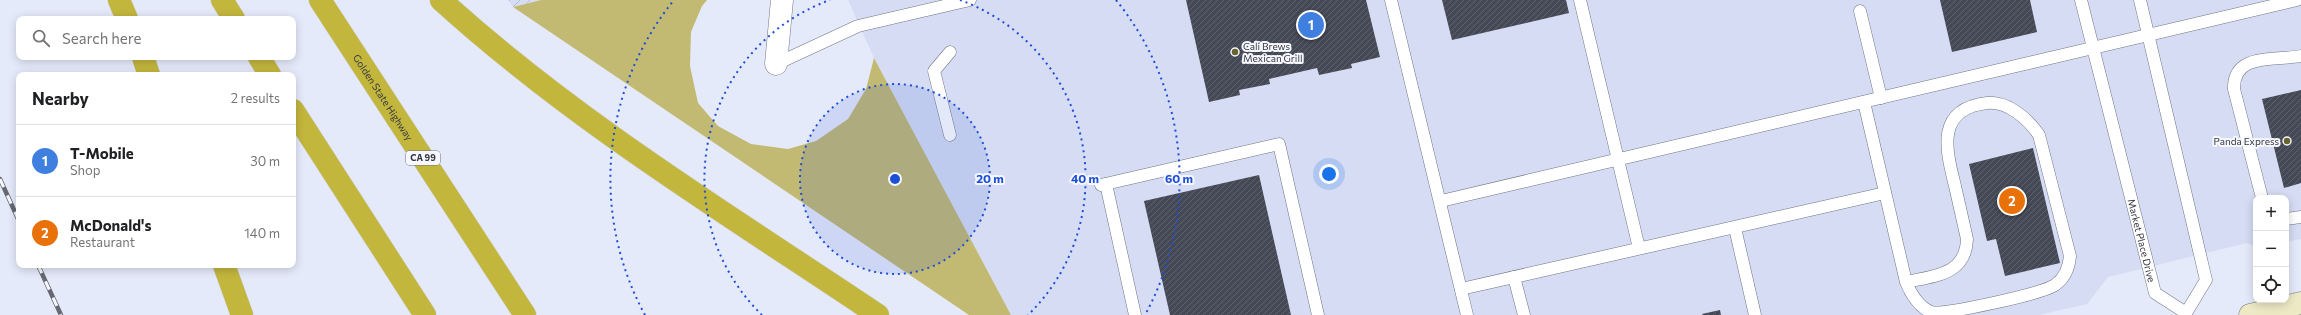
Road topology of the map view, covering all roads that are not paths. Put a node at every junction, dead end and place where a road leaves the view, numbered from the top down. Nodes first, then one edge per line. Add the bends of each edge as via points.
1 (119, 0) edge
2 (222, 0) edge
3 (320, 0) edge
4 (441, 0) edge
5 (782, 0) edge
6 (970, 0) edge
7 (1391, 0) edge
8 (1580, 0) edge
9 (2081, 0) edge
10 (2140, 0) edge
11 (2297, 0) edge
12 (1860, 11) dead end
13 (126, 16) edge
14 (232, 16) edge
15 (2148, 35) junction
16 (2092, 48) junction
17 (950, 52) dead end
18 (2301, 56) edge
19 (144, 60) edge
20 (261, 60) edge
21 (776, 64) joint
22 (148, 72) edge
23 (268, 72) edge
24 (1881, 98) junction
25 (1864, 102) junction
26 (296, 115) edge
27 (950, 135) dead end
28 (1617, 160) junction
29 (1885, 193) junction
30 (2261, 195) edge
31 (1441, 201) junction
32 (2301, 216) edge
33 (2289, 218) edge
34 (1734, 228) junction
35 (1639, 248) junction
36 (225, 268) edge
37 (1514, 277) junction
38 (1908, 288) junction
39 (1461, 289) junction
40 (2301, 303) edge
41 (2186, 314) edge
42 (242, 315) edge
43 (425, 315) edge
44 (525, 315) edge
45 (878, 315) edge
46 (1135, 315) edge
47 (1318, 315) edge
48 (1467, 315) edge
49 (1524, 315) edge
50 (1755, 315) edge
51 (2250, 315) edge

1 - 13 highway
2 - 14 highway
3 - 44 highway, Golden State Highway / CA 99
4 - 45 highway via 569,107
5 - 21 street
6 - 21 lane via 858,26
7 - 31 lane
8 - 28 lane
9 - 16 lane, Market Place Drive
10 - 15 lane, Market Place Drive
11 - 15 lane
12 - 24 lane
15 - 16 lane
15 - 41 lane, Market Place Drive via 2206,280
16 - 24 lane
16 - 41 lane, Market Place Drive via 2155,293
17 - 27 lane via 934,71
18 - 30 lane via 2244,65 2234,80 2234,89
19 - 22 highway
20 - 23 highway
24 - 25 lane
25 - 28 lane
25 - 29 lane
26 - 43 highway
28 - 31 lane
28 - 35 lane
29 - 34 lane
29 - 38 lane
31 - 39 lane
32 - 33 lane
34 - 35 lane
34 - 50 lane
35 - 37 lane
36 - 42 highway
37 - 39 lane
37 - 49 lane
38 - 38 lane via 1922,306 1931,312 1949,313 2047,289 2056,284 2067,271 2070,256 2042,142 2034,127 2010,108 2001,104 1983,104 1962,112 1953,120 1948,131 1947,149 1967,248 1965,255 1953,270
39 - 48 lane
40 - 51 street
46 - 47 lane via 1104,184 1279,144

